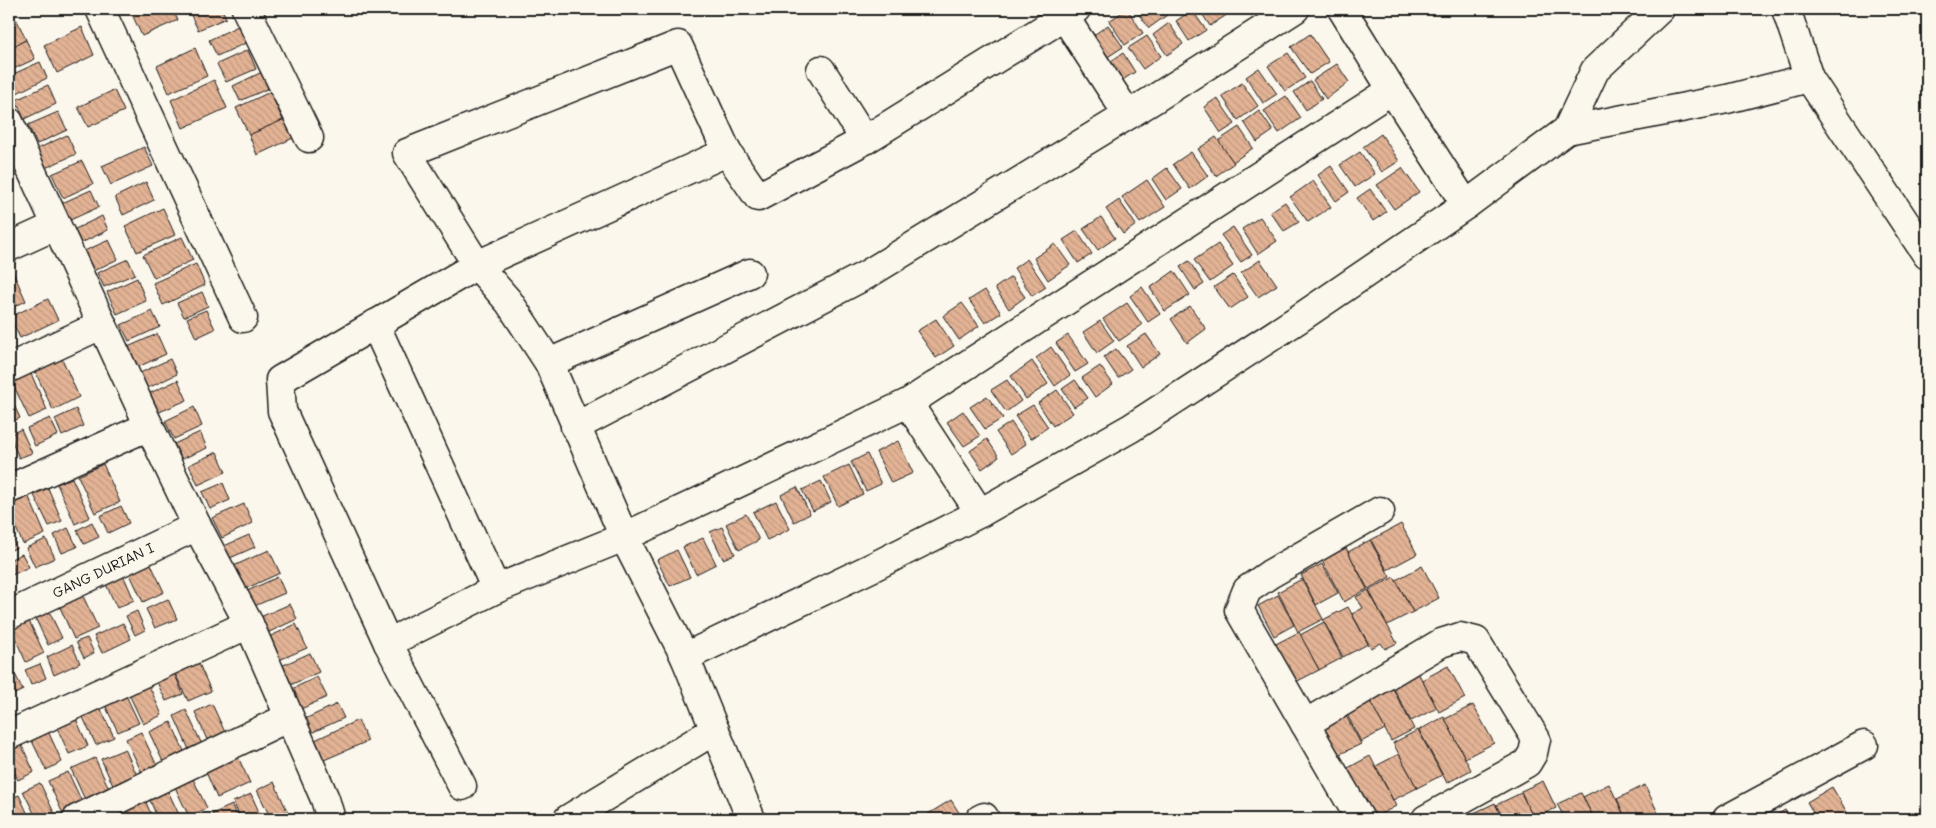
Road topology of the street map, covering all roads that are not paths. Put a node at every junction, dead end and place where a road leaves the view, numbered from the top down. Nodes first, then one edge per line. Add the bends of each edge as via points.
1 (100, 9) edge
2 (246, 9) edge
3 (1295, 9) edge
4 (1342, 9) edge
5 (1660, 9) edge
6 (1786, 9) edge
7 (1070, 12) edge
8 (821, 70) dead end
9 (1810, 78) junction
10 (1392, 90) junction
11 (1128, 115) junction
12 (10, 127) edge
13 (1567, 130) junction
14 (309, 138) dead end
15 (865, 140) junction
16 (727, 152) junction
17 (1466, 205) junction
18 (55, 226) junction
19 (9, 248) edge
20 (1927, 255) edge
21 (477, 265) junction
22 (750, 273) dead end
23 (243, 318) dead end
24 (375, 324) junction
25 (101, 325) junction
26 (549, 363) junction
27 (9, 368) edge
28 (908, 403) junction
29 (149, 426) junction
30 (575, 426) junction
31 (9, 489) edge
32 (1380, 511) dead end
33 (980, 513) junction
34 (198, 526) junction
35 (624, 537) junction
36 (496, 589) junction
37 (9, 615) edge
38 (249, 624) junction
39 (388, 643) junction
40 (684, 657) junction
41 (289, 717) junction
42 (1305, 724) junction
43 (715, 730) junction
44 (9, 735) edge
45 (1864, 745) dead end
46 (462, 786) dead end
47 (77, 819) edge
48 (329, 819) edge
49 (568, 819) edge
50 (751, 819) edge
51 (1360, 819) edge
52 (1426, 819) edge
53 (1727, 819) edge

1 - 23 street
2 - 14 street
3 - 11 street
4 - 10 street
5 - 13 street via 1595,70
6 - 9 street
7 - 11 street
7 - 15 street
8 - 15 street
9 - 13 street via 1727,99
9 - 20 street
10 - 17 street
10 - 28 street
11 - 30 street via 866,275
12 - 18 street
13 - 17 street
15 - 16 street via 758,197
16 - 21 street
16 - 21 street via 678,45 407,153
17 - 33 street via 1289,326 1131,428
18 - 19 street
18 - 25 street
21 - 24 street
21 - 26 street via 509,302
22 - 26 street
24 - 36 street
24 - 39 street via 280,380 282,411
25 - 27 street
25 - 29 street
26 - 30 street
28 - 33 street
28 - 35 street
29 - 31 street
29 - 34 street
30 - 35 street
32 - 42 street via 1247,590 1239,610
33 - 40 street
34 - 37 street, GANG DURIAN I
34 - 38 street
35 - 36 street
35 - 40 street
36 - 39 street
38 - 41 street
38 - 44 street
39 - 46 street
40 - 43 street
41 - 47 street
41 - 48 street via 325,799
42 - 51 street
42 - 52 street via 1441,643 1460,637 1476,642 1536,739 1533,753 1527,763
43 - 49 street
43 - 50 street
45 - 53 street

